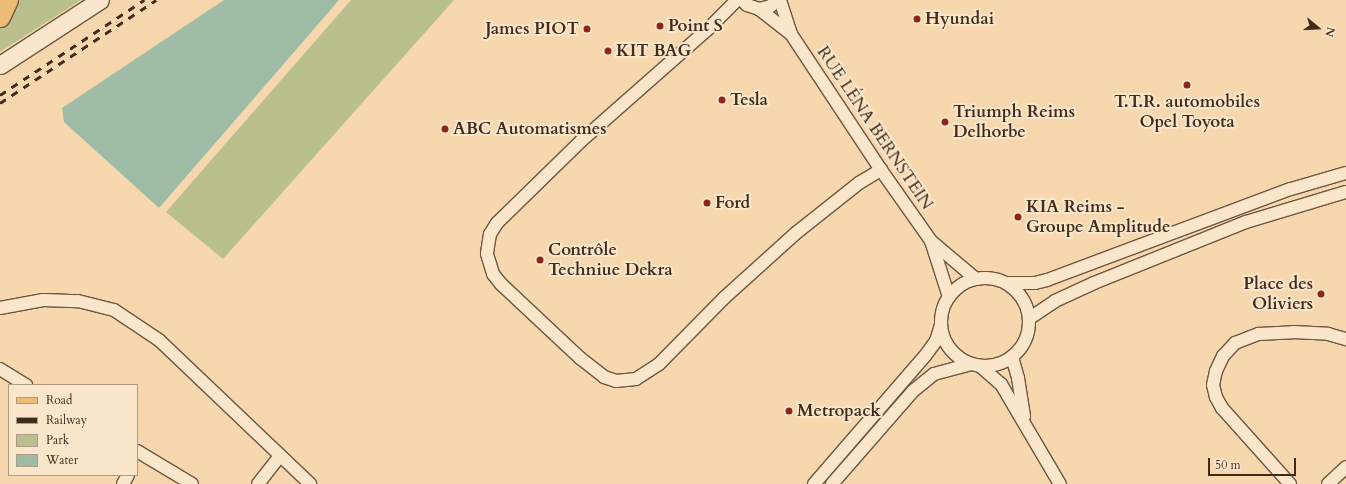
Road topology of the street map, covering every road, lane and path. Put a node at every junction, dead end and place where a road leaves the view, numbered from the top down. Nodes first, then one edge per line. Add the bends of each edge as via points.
1 (8, 0) edge
2 (100, 0) edge
3 (737, 0) edge
4 (742, 0) edge
5 (776, 0) edge
6 (780, 0) edge
7 (759, 9) junction
8 (0, 17) edge
9 (791, 34) junction
10 (0, 65) edge
11 (881, 170) junction
12 (1346, 172) edge
13 (1346, 192) edge
14 (931, 241) junction
15 (976, 279) junction
16 (1008, 283) junction
17 (949, 297) junction
18 (0, 308) edge
19 (1030, 318) junction
20 (941, 324) junction
21 (1346, 339) edge
22 (1012, 357) junction
23 (976, 365) junction
24 (0, 369) edge
25 (24, 384) edge
26 (1025, 424) junction
27 (138, 455) edge
28 (280, 456) junction
29 (1346, 467) edge
30 (192, 484) edge
31 (258, 484) edge
32 (310, 484) edge
33 (814, 484) edge
34 (832, 484) edge
35 (1060, 484) edge
36 (1290, 484) edge
37 (1328, 484) edge

1 - 8 main road
2 - 10 street
3 - 11 street via 708,29 587,136 497,223 490,234 487,254 493,274 501,284 604,377 616,381 636,379 659,364 724,298 796,233 858,184
4 - 7 street, RUE LÉNA BERNSTEIN via 747,5
5 - 7 street via 771,6
6 - 9 street, RUE LÉNA BERNSTEIN
7 - 9 street, RUE LÉNA BERNSTEIN
9 - 11 street, RUE LÉNA BERNSTEIN
11 - 14 street, RUE LÉNA BERNSTEIN
12 - 16 street via 1291,189 1047,280 1035,283
13 - 19 street via 1239,225 1094,283 1055,301
14 - 15 street
14 - 17 street
15 - 16 street via 998,279
15 - 17 street via 960,286
16 - 19 street via 1019,292
17 - 20 street via 943,310
18 - 28 street via 43,300 78,301 114,310 159,340
19 - 22 street via 1029,333 1023,346
20 - 23 street via 950,349 960,358
20 - 33 street via 936,341
21 - 36 street via 1328,334 1259,334 1235,344 1223,356 1216,371 1213,385 1222,408
22 - 23 street via 992,366
22 - 26 street
23 - 26 street via 1001,384
23 - 34 street via 934,374 913,391
24 - 25 street
26 - 35 street
27 - 30 street
28 - 31 street
28 - 32 street
29 - 37 street

